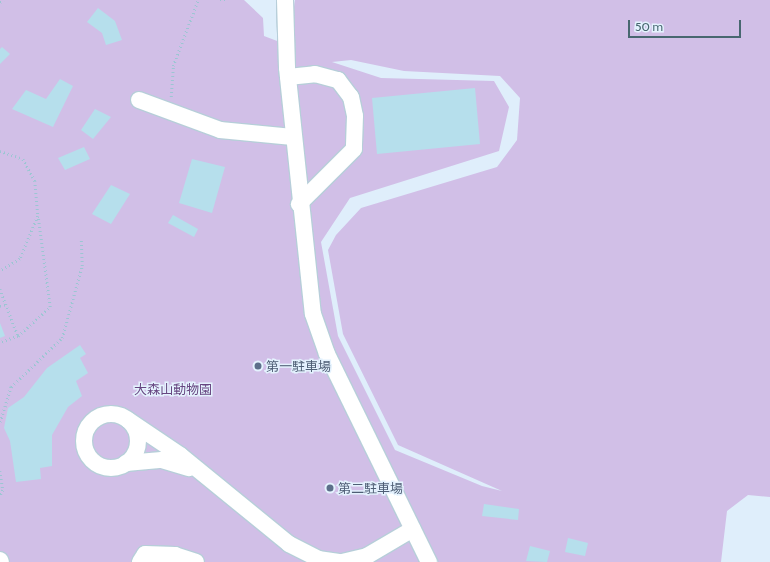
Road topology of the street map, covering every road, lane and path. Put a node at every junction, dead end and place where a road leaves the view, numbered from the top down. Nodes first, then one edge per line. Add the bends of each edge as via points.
1 (3, 0) edge
2 (198, 0) edge
3 (220, 0) edge
4 (228, 0) edge
5 (285, 0) edge
6 (0, 2) edge
7 (288, 77) junction
8 (139, 100) dead end
9 (169, 112) junction
10 (293, 137) junction
11 (0, 151) edge
12 (299, 204) junction
13 (37, 212) junction
14 (81, 238) dead end
15 (0, 271) edge
16 (0, 289) edge
17 (6, 304) junction
18 (0, 306) edge
19 (18, 336) junction
20 (0, 343) edge
21 (128, 420) junction
22 (0, 422) edge
23 (126, 463) junction
24 (0, 471) edge
25 (200, 472) junction
26 (0, 496) edge
27 (414, 528) junction
28 (172, 558) edge
29 (140, 562) edge
30 (196, 562) edge
31 (339, 562) edge
32 (342, 562) edge
33 (429, 562) edge

1 - 6 path
2 - 9 path via 173,66
3 - 4 path
5 - 7 street
7 - 10 street
7 - 12 street via 315,74 338,80 351,97 355,116 354,149
8 - 9 street
9 - 10 street via 220,130
10 - 12 street
11 - 13 path via 23,159 35,180
12 - 27 street via 317,331
13 - 15 path via 20,259
13 - 19 path via 50,307
14 - 22 path via 80,273 62,338 11,387
16 - 17 path
17 - 18 path
17 - 19 path
19 - 20 path
21 - 23 street via 138,443
21 - 23 street via 112,414 95,419 89,425 84,442 86,451 98,465 116,468
21 - 25 street
23 - 25 street via 162,460
24 - 26 path via 3,490
25 - 31 street via 289,544 318,559
27 - 32 street via 367,556
27 - 33 street
28 - 29 street via 145,554
28 - 30 street

